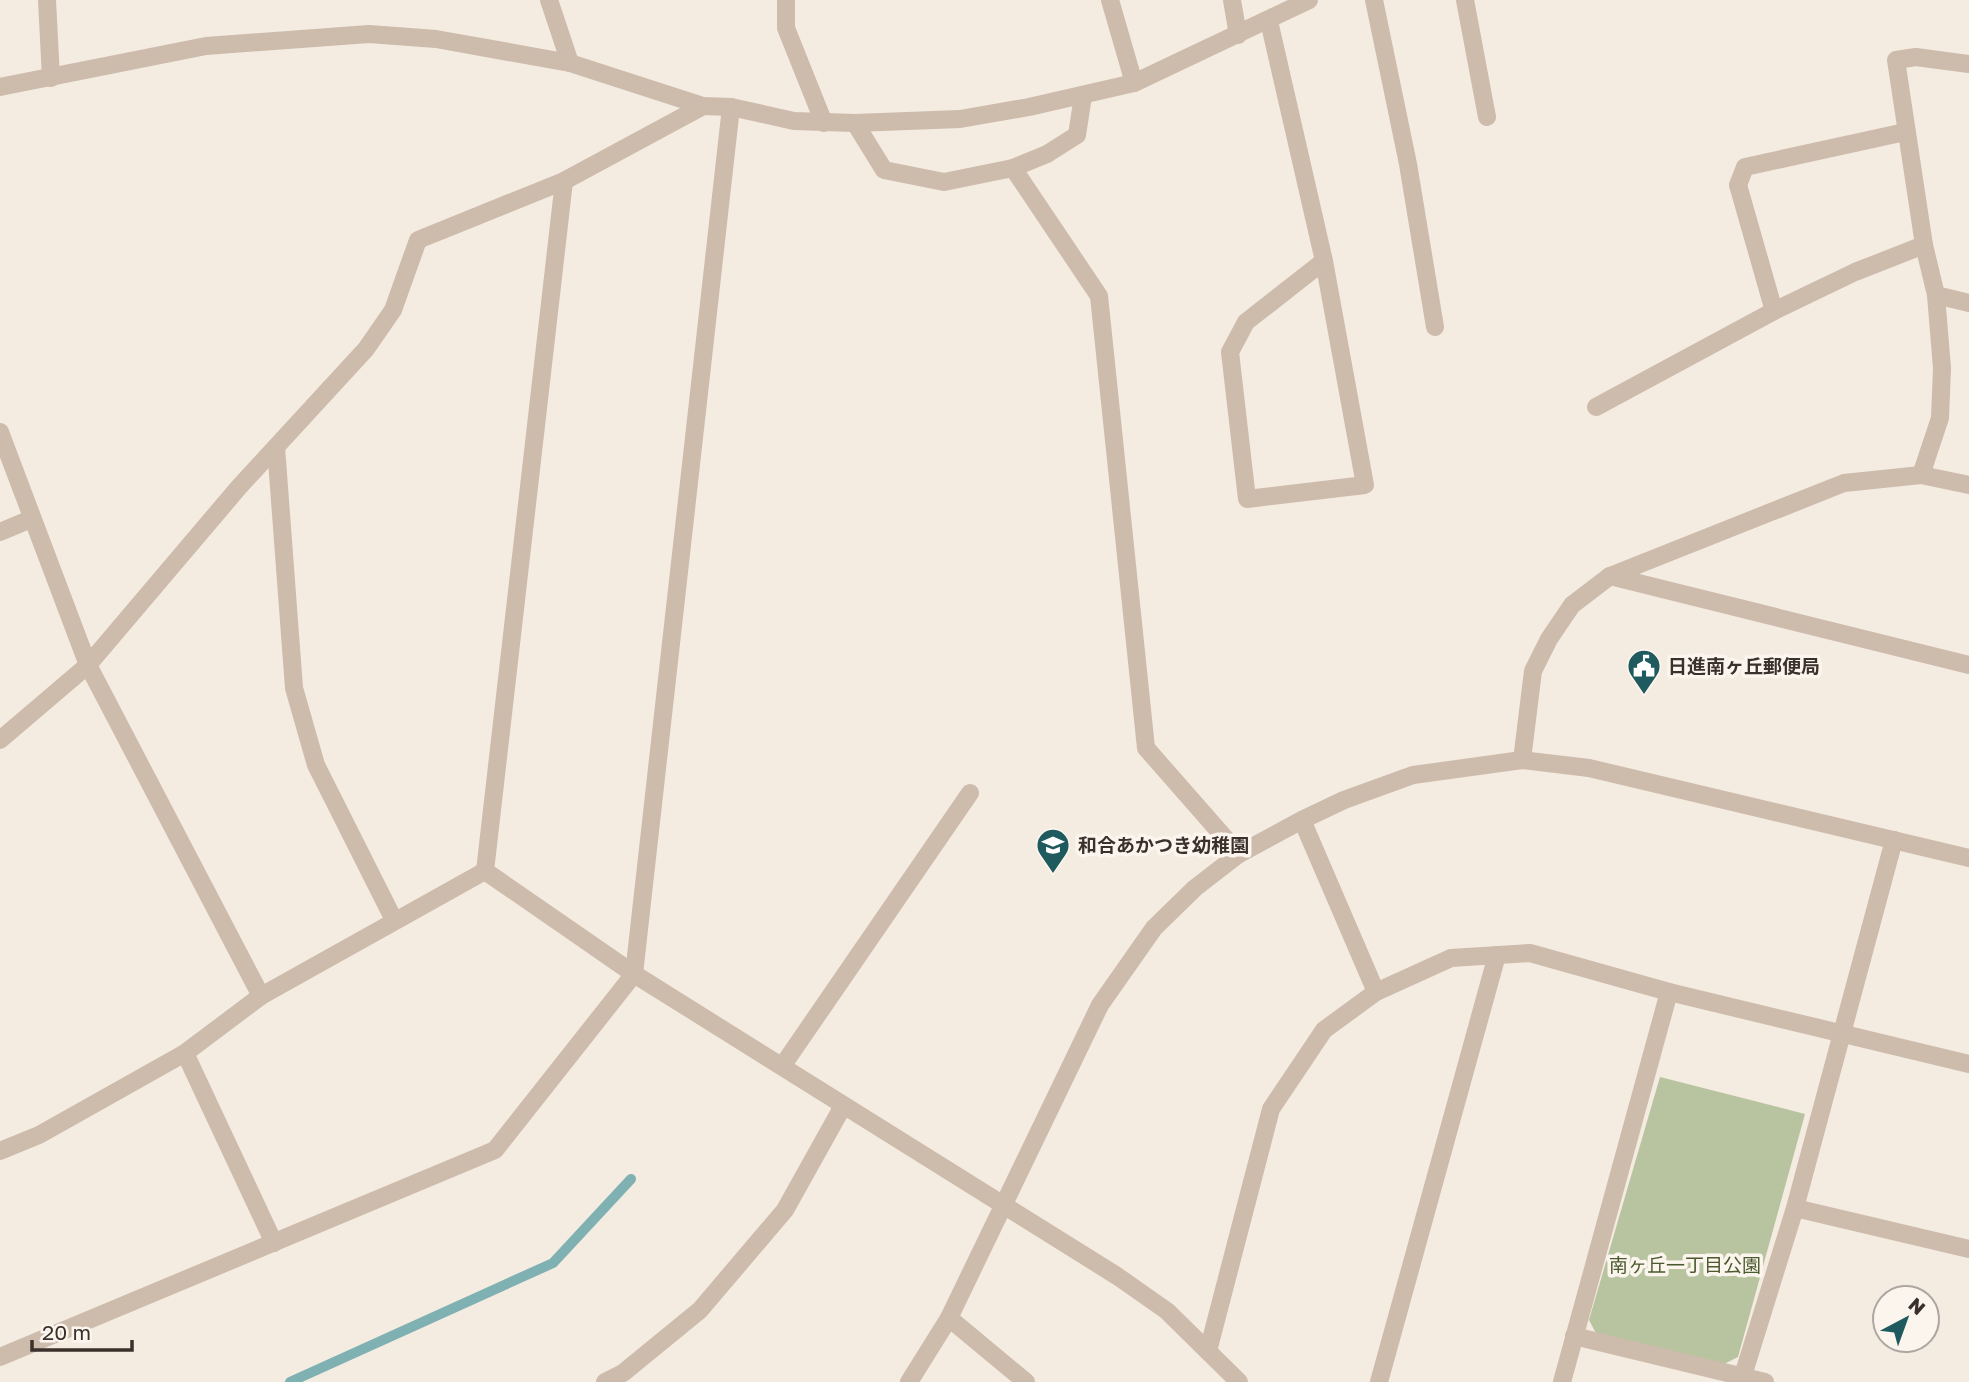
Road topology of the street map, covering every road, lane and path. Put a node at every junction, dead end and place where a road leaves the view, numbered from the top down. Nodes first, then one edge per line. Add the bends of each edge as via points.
1 (47, 0) edge
2 (549, 0) edge
3 (786, 0) edge
4 (1110, 0) edge
5 (1231, 0) edge
6 (1309, 0) edge
7 (1374, 0) edge
8 (1465, 0) edge
9 (1269, 21) junction
10 (1238, 35) junction
11 (570, 63) junction
12 (1969, 64) edge
13 (51, 78) junction
14 (1134, 83) junction
15 (0, 87) edge
16 (1083, 96) junction
17 (703, 106) junction
18 (731, 107) junction
19 (1487, 117) dead end
20 (824, 122) junction
21 (855, 123) junction
22 (1905, 132) junction
23 (1013, 168) junction
24 (564, 181) junction
25 (1924, 245) junction
26 (1324, 261) junction
27 (1936, 295) junction
28 (1969, 303) edge
29 (1774, 311) junction
30 (1435, 327) dead end
31 (1595, 407) dead end
32 (0, 432) edge
33 (276, 447) junction
34 (1921, 475) junction
35 (1969, 485) edge
36 (31, 519) junction
37 (0, 532) edge
38 (1610, 576) junction
39 (88, 665) junction
40 (1969, 665) edge
41 (0, 740) edge
42 (1522, 760) junction
43 (970, 793) dead end
44 (1302, 820) junction
45 (1894, 840) junction
46 (1239, 854) junction
47 (1969, 858) edge
48 (485, 871) junction
49 (394, 920) junction
50 (1497, 956) junction
51 (634, 974) junction
52 (1376, 992) junction
53 (1669, 992) junction
54 (261, 996) junction
55 (1842, 1032) junction
56 (185, 1054) junction
57 (1969, 1064) edge
58 (783, 1065) junction
59 (843, 1106) junction
60 (0, 1151) edge
61 (1005, 1204) junction
62 (1796, 1208) junction
63 (274, 1243) junction
64 (1969, 1249) edge
65 (949, 1318) junction
66 (1574, 1336) junction
67 (1208, 1351) junction
68 (0, 1357) edge
69 (626, 1377) edge
70 (1742, 1379) edge
71 (605, 1382) edge
72 (909, 1382) edge
73 (1026, 1382) edge
74 (1238, 1382) edge
75 (1380, 1382) edge
76 (1562, 1382) edge
77 (1765, 1382) edge

1 - 13 street
2 - 11 street
3 - 20 street via 786,29
4 - 14 street
5 - 10 street
6 - 9 street
7 - 30 street
8 - 19 street
9 - 10 street
9 - 26 street
10 - 14 street
11 - 13 street via 436,39 369,34 206,46
11 - 17 street
12 - 22 street via 1916,57 1895,60
13 - 15 street
14 - 16 street
16 - 21 street via 960,119
16 - 23 street via 1077,135
17 - 18 street
17 - 24 street
18 - 20 street via 794,121
18 - 51 street
20 - 21 street
21 - 23 street via 884,170 944,182
22 - 25 street
22 - 29 street via 1745,167 1738,186
23 - 46 street via 1099,296 1146,748
24 - 33 street via 418,240 393,310 366,349
24 - 48 street
25 - 27 street
25 - 29 street
26 - 26 street via 1365,485 1247,499 1230,352 1246,322
27 - 28 street
27 - 34 street via 1942,368 1940,418
29 - 31 street
32 - 36 street
33 - 39 street
33 - 49 street via 294,688 316,765
34 - 35 street
34 - 38 street via 1844,483
36 - 37 street
36 - 39 street
38 - 40 street
38 - 42 street via 1572,605 1533,671
39 - 41 street
39 - 54 street
42 - 44 street via 1413,775
42 - 45 street via 1589,768
43 - 58 street
44 - 46 street
44 - 52 street
45 - 47 street
45 - 55 street
46 - 61 street via 1154,928 1100,1005
48 - 49 street
48 - 51 street
49 - 54 street
50 - 52 street via 1451,958
50 - 53 street via 1530,953
50 - 75 street
51 - 58 street
51 - 63 street via 495,1150
52 - 67 street via 1324,1030 1271,1109
53 - 55 street
53 - 66 street
54 - 56 street
55 - 57 street
55 - 62 street
56 - 60 street via 39,1135
56 - 63 street
58 - 59 street
59 - 61 street
59 - 69 street via 785,1210 700,1310
61 - 65 street
61 - 67 street via 1167,1311
62 - 64 street
62 - 70 street
63 - 68 street
65 - 72 street
65 - 73 street
66 - 70 street
66 - 76 street
67 - 74 street
69 - 71 street
70 - 77 street

